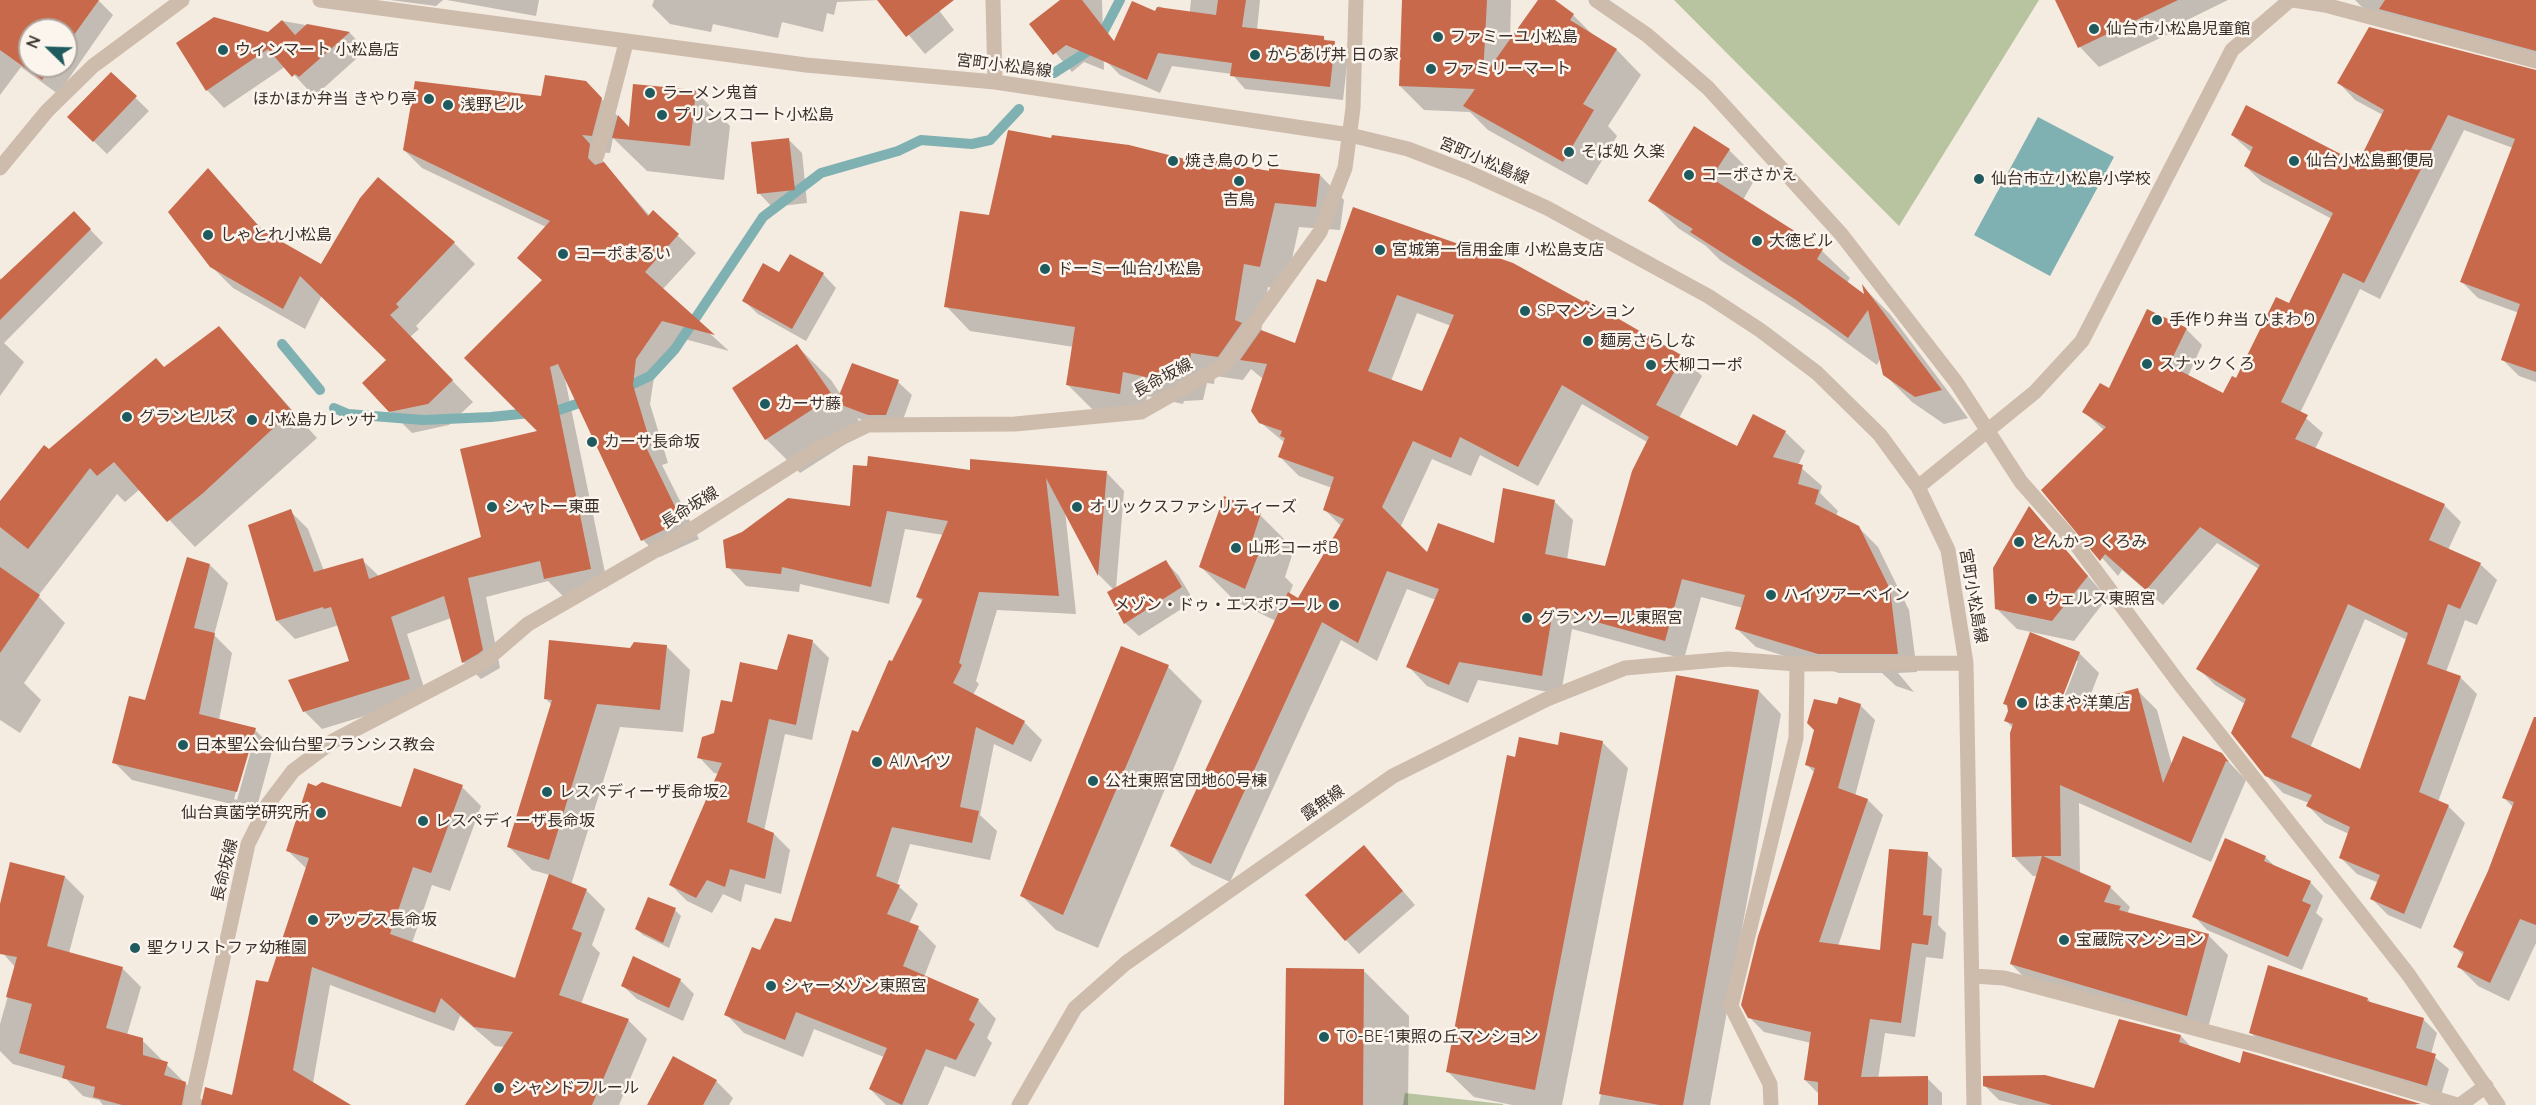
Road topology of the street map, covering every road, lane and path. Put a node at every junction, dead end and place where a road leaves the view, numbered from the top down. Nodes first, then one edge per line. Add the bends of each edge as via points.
1 (182, 0) edge
2 (320, 0) edge
3 (993, 0) edge
4 (1356, 0) edge
5 (1596, 0) edge
6 (2291, 0) edge
7 (626, 43) junction
8 (2536, 61) edge
9 (995, 82) junction
10 (1350, 135) junction
11 (597, 155) dead end
12 (0, 168) edge
13 (1989, 430) junction
14 (1918, 487) junction
15 (1966, 663) junction
16 (1797, 664) junction
17 (1973, 976) junction
18 (2486, 1086) junction
19 (191, 1105) edge
20 (1019, 1105) edge
21 (1771, 1105) edge
22 (1974, 1105) edge
23 (2458, 1105) edge
24 (2498, 1105) edge

1 - 12 street via 93,66 47,111
2 - 7 street, 宮町小松島線
3 - 9 street
4 - 10 street, 長命坂線
5 - 13 street via 1647,35 1724,105 1841,234
6 - 8 street via 2325,5
6 - 13 street via 2232,50 2082,341 2035,392
7 - 9 street, 宮町小松島線
7 - 11 street
9 - 10 street, 宮町小松島線
10 - 14 street, 宮町小松島線 via 1408,149 1468,172 1547,208 1708,296 1816,373 1880,435
10 - 19 street, 長命坂線 via 1345,168 1320,232 1224,365 1141,412 1015,424 868,425 816,450 689,531 528,624 484,662 333,741 293,771 268,804 248,844
13 - 14 street
13 - 18 street via 2021,482 2074,543 2408,974
14 - 15 street, 宮町小松島線 via 1948,550
15 - 16 street, 露無線
15 - 17 street, 宮町小松島線
16 - 20 street, 露無線 via 1728,658 1625,668 1547,699 1393,776 1126,963 1075,1008
16 - 21 street via 1796,738 1731,1006 1770,1084
17 - 22 street, 宮町小松島線
17 - 23 street via 2004,978 2265,1047
18 - 23 street
18 - 24 street

